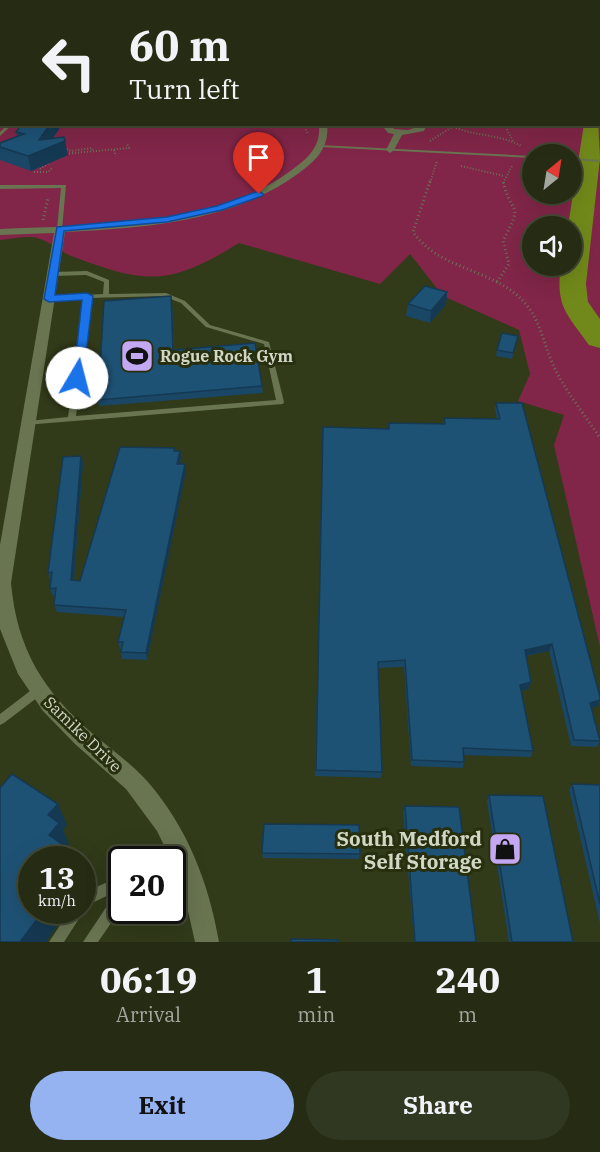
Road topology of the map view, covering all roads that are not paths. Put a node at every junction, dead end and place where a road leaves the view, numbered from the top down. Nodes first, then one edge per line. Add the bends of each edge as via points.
1 (323, 126) edge
2 (386, 126) edge
3 (422, 126) edge
4 (399, 133) junction
5 (321, 146) junction
6 (390, 150) junction
7 (522, 157) edge
8 (582, 160) edge
9 (600, 161) edge
10 (0, 186) edge
11 (60, 229) junction
12 (0, 232) edge
13 (53, 274) junction
14 (106, 295) junction
15 (87, 296) junction
16 (49, 299) junction
17 (72, 419) junction
18 (28, 423) junction
19 (39, 691) junction
20 (0, 720) edge
21 (172, 846) edge
22 (186, 873) edge
23 (108, 916) edge
24 (68, 924) edge
25 (56, 942) edge
26 (90, 942) edge
27 (207, 942) edge

1 - 5 street
2 - 4 street
3 - 4 street via 415,132
4 - 6 street
5 - 6 lane
5 - 11 street via 296,174 232,204 148,222
6 - 7 lane
8 - 9 lane
10 - 11 lane via 64,186
11 - 12 street
11 - 13 street, Samike Drive
13 - 14 lane via 87,273 107,281
13 - 16 street, Samike Drive
14 - 15 lane
14 - 17 lane via 164,294 183,302 208,326 267,343 280,402
15 - 16 lane
15 - 17 lane
16 - 18 street, Samike Drive
17 - 18 lane
18 - 19 street, Samike Drive via 3,584 3,612 15,649
19 - 20 lane
19 - 21 street, Samike Drive via 139,789 171,831
22 - 27 street, Samike Drive via 192,882
23 - 26 lane
24 - 25 lane

